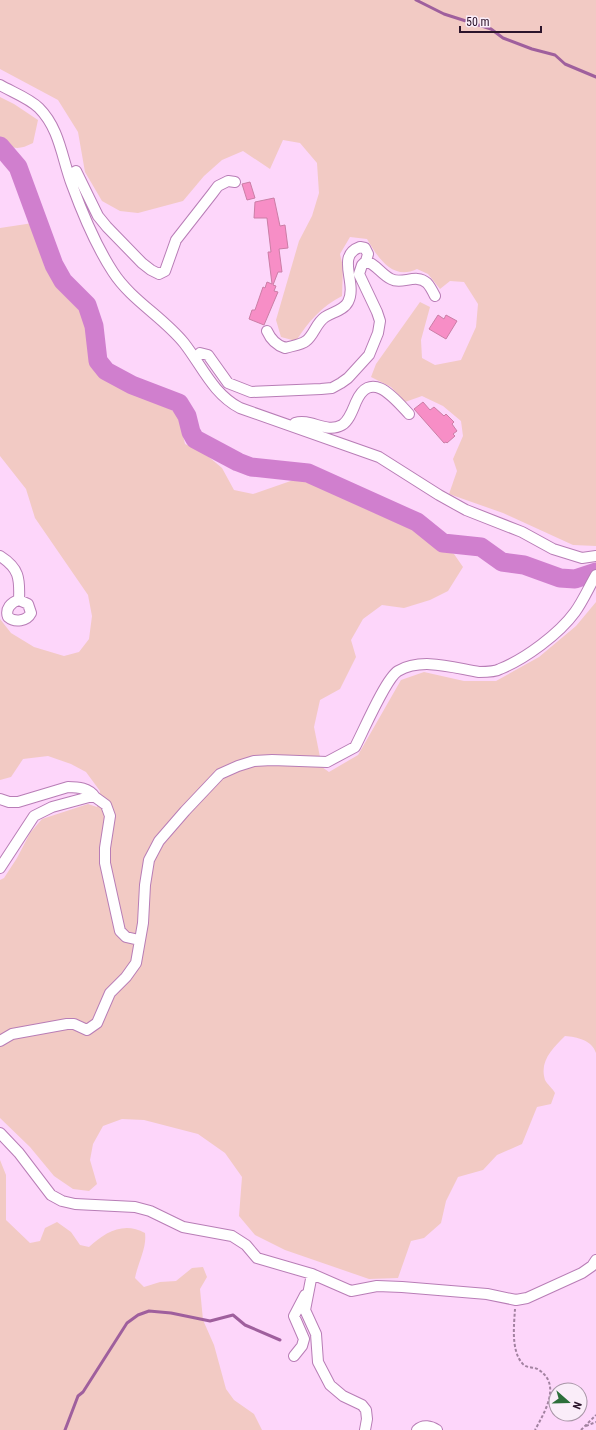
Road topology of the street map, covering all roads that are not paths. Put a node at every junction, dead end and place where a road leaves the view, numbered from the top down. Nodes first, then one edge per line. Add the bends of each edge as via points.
1 (0, 85) edge
2 (69, 175) junction
3 (235, 182) dead end
4 (366, 261) junction
5 (436, 296) dead end
6 (267, 331) dead end
7 (195, 358) junction
8 (409, 414) dead end
9 (293, 426) junction
10 (0, 556) edge
11 (596, 556) edge
12 (596, 575) edge
13 (19, 600) dead end
14 (95, 797) junction
15 (0, 799) edge
16 (0, 868) edge
17 (139, 940) junction
18 (0, 1041) edge
19 (0, 1133) edge
20 (596, 1260) edge
21 (312, 1274) junction
22 (308, 1289) junction
23 (294, 1356) dead end
24 (365, 1430) edge
25 (417, 1430) edge
26 (437, 1430) edge

1 - 2 street via 38,107 44,114 56,134
2 - 3 street via 76,171 106,227 142,263 159,274 165,271 176,240 218,186 228,181
2 - 7 street via 78,202 114,274 130,292 170,327
4 - 5 street via 398,282 420,279 427,283
4 - 6 street via 368,254 365,248 360,247 351,252 347,262 351,288 348,303 324,317 306,341 285,348 278,346
4 - 7 street via 359,274 380,321 378,334 369,355 341,383 332,388 251,392 228,383 208,355 200,353
7 - 9 street via 226,400 240,408
8 - 9 street via 390,394 371,386 358,398 343,425 331,429 303,421
9 - 11 street via 380,457 466,510 522,532 553,549 582,558
10 - 13 street via 8,561 19,578
12 - 17 street via 576,612 567,622 526,654 499,670 481,672 434,664 411,665 397,671 351,751 327,762 254,761 220,774 152,851 145,885 143,923
14 - 15 street via 91,792 68,787 18,802
14 - 16 street via 89,796 52,807 34,816
14 - 17 street via 106,805 110,816 104,848 105,863 120,931 126,937
17 - 18 street via 136,963 110,994 97,1023 92,1027 83,1029 74,1024 67,1024 12,1034
19 - 21 street via 51,1195 62,1200 75,1204 134,1207 150,1211 183,1227 232,1236 246,1245 257,1258
20 - 21 street via 582,1273 527,1298 516,1300 487,1294 402,1287 377,1286 351,1290
21 - 22 street
22 - 23 street via 294,1312 294,1320 304,1339
22 - 24 street via 305,1310 316,1334 321,1371 337,1392 363,1407 367,1413
25 - 26 street via 428,1426

